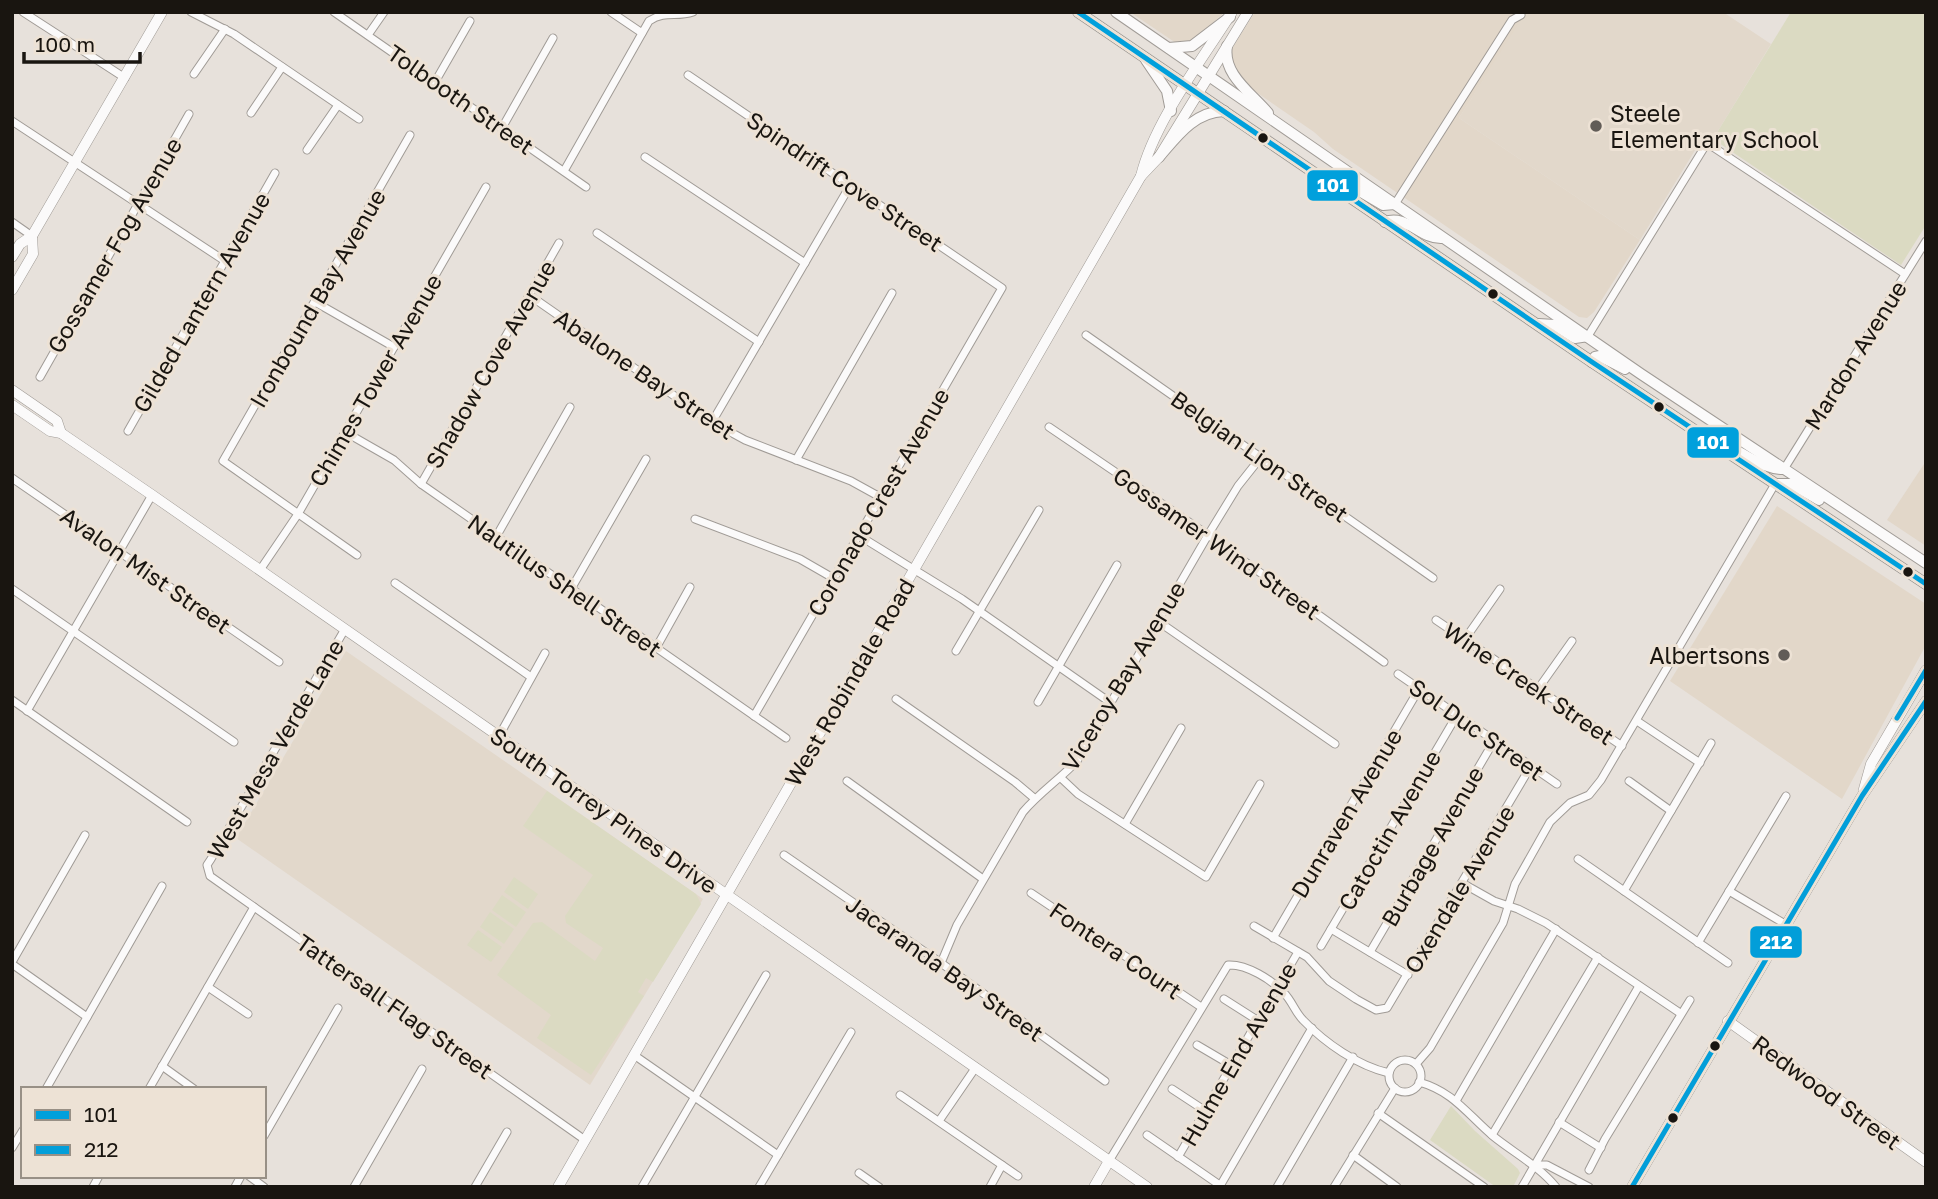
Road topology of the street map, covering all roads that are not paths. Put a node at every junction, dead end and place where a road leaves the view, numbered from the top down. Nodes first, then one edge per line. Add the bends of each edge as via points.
1 (23, 12) edge
2 (162, 12) edge
3 (191, 12) edge
4 (334, 12) edge
5 (384, 12) edge
6 (611, 12) edge
7 (1078, 12) edge
8 (1116, 12) edge
9 (1248, 12) edge
10 (690, 13) edge
11 (1231, 14) edge
12 (1521, 15) dead end
13 (470, 20) dead end
14 (225, 29) junction
15 (642, 33) junction
16 (368, 35) junction
17 (553, 38) dead end
18 (1227, 46) junction
19 (1168, 48) junction
20 (1145, 57) junction
21 (282, 67) junction
22 (1196, 68) junction
23 (194, 74) dead end
24 (688, 75) dead end
25 (1208, 76) junction
26 (125, 78) junction
27 (435, 82) junction
28 (1186, 85) junction
29 (1197, 93) junction
30 (338, 105) junction
31 (1171, 111) junction
32 (1224, 111) junction
33 (251, 113) dead end
34 (189, 114) dead end
35 (359, 119) dead end
36 (12, 121) edge
37 (502, 128) junction
38 (1282, 128) junction
39 (410, 135) dead end
40 (307, 150) dead end
41 (645, 157) dead end
42 (1159, 157) junction
43 (75, 162) junction
44 (564, 171) junction
45 (275, 173) dead end
46 (1141, 176) junction
47 (851, 184) junction
48 (1331, 185) junction
49 (486, 187) dead end
50 (586, 187) dead end
51 (138, 203) junction
52 (1395, 204) junction
53 (12, 222) edge
54 (1385, 222) junction
55 (597, 233) dead end
56 (32, 236) junction
57 (1445, 238) junction
58 (1926, 241) edge
59 (559, 243) dead end
60 (12, 257) edge
61 (225, 261) junction
62 (805, 263) junction
63 (1905, 274) junction
64 (1002, 288) joint
65 (12, 290) edge
66 (892, 293) dead end
67 (529, 295) junction
68 (314, 302) junction
69 (1535, 323) junction
70 (1086, 335) dead end
71 (1588, 336) junction
72 (759, 342) junction
73 (394, 347) junction
74 (1592, 362) junction
75 (1641, 374) junction
76 (40, 377) dead end
77 (12, 390) edge
78 (12, 405) edge
79 (570, 407) dead end
80 (712, 422) junction
81 (1049, 427) dead end
82 (128, 431) dead end
83 (345, 432) junction
84 (61, 433) junction
85 (1712, 441) junction
86 (1261, 457) junction
87 (646, 459) dead end
88 (796, 460) junction
89 (1784, 469) junction
90 (12, 478) edge
91 (421, 484) junction
92 (1775, 484) junction
93 (152, 495) junction
94 (880, 497) junction
95 (1844, 509) junction
96 (1038, 510) dead end
97 (298, 514) junction
98 (695, 519) dead end
99 (858, 535) junction
100 (1208, 535) junction
101 (496, 537) junction
102 (118, 551) junction
103 (357, 555) dead end
104 (1926, 564) edge
105 (1117, 565) dead end
106 (914, 568) junction
107 (260, 570) junction
108 (833, 578) junction
109 (1433, 578) dead end
110 (395, 583) dead end
111 (1926, 584) edge
112 (690, 587) dead end
113 (12, 589) edge
114 (571, 589) junction
115 (1500, 589) dead end
116 (980, 612) junction
117 (1436, 620) dead end
118 (1158, 622) junction
119 (345, 628) junction
120 (73, 631) junction
121 (1465, 639) junction
122 (1572, 641) dead end
123 (656, 648) junction
124 (956, 651) dead end
125 (545, 653) dead end
126 (279, 662) dead end
127 (1384, 662) dead end
128 (1059, 666) junction
129 (1926, 670) edge
130 (1398, 674) dead end
131 (531, 677) junction
132 (1419, 689) junction
133 (1538, 689) junction
134 (896, 699) dead end
135 (12, 700) edge
136 (1926, 701) edge
137 (1038, 702) dead end
138 (1111, 703) junction
139 (27, 711) junction
140 (1901, 712) junction
141 (1457, 715) junction
142 (754, 716) junction
143 (1637, 721) junction
144 (1181, 728) dead end
145 (499, 736) junction
146 (786, 738) dead end
147 (1494, 741) junction
148 (234, 742) dead end
149 (1711, 743) dead end
150 (1335, 744) dead end
151 (1622, 746) junction
152 (1700, 763) junction
153 (1531, 766) junction
154 (1879, 772) junction
155 (1061, 778) junction
156 (847, 781) dead end
157 (1629, 781) dead end
158 (1557, 783) dead end
159 (1260, 784) dead end
160 (1786, 796) dead end
161 (1862, 796) junction
162 (1034, 798) junction
163 (1671, 811) junction
164 (187, 821) dead end
165 (1125, 824) junction
166 (85, 835) dead end
167 (784, 855) dead end
168 (1578, 859) dead end
169 (208, 870) joint
170 (983, 880) junction
171 (1462, 883) junction
172 (162, 886) dead end
173 (1624, 891) junction
174 (1730, 891) junction
175 (1031, 893) dead end
176 (728, 896) junction
177 (1508, 906) junction
178 (254, 907) junction
179 (1785, 924) junction
180 (1254, 926) dead end
181 (1331, 929) junction
182 (1556, 929) junction
183 (1272, 938) junction
184 (1698, 943) junction
185 (1321, 946) dead end
186 (1298, 952) junction
187 (1370, 952) junction
188 (1598, 957) junction
189 (12, 963) edge
190 (942, 963) junction
191 (1728, 963) dead end
192 (766, 975) dead end
193 (1408, 975) junction
194 (1639, 986) junction
195 (208, 987) junction
196 (1276, 987) junction
197 (1224, 999) dead end
198 (1690, 1000) dead end
199 (1201, 1007) junction
200 (338, 1008) dead end
201 (1680, 1013) junction
202 (248, 1014) dead end
203 (87, 1017) junction
204 (1257, 1020) junction
205 (1728, 1021) junction
206 (1312, 1028) junction
207 (851, 1032) dead end
208 (1197, 1045) dead end
209 (634, 1055) junction
210 (1353, 1057) junction
211 (1416, 1064) junction
212 (1231, 1065) junction
213 (162, 1066) junction
214 (976, 1067) junction
215 (422, 1069) dead end
216 (1389, 1073) junction
217 (1105, 1081) dead end
218 (1419, 1082) junction
219 (47, 1087) edge
220 (150, 1087) edge
221 (191, 1087) edge
222 (1395, 1088) junction
223 (1172, 1089) dead end
224 (900, 1095) dead end
225 (695, 1097) junction
226 (1457, 1101) junction
227 (1204, 1110) junction
228 (1378, 1113) junction
229 (939, 1121) junction
230 (1559, 1122) junction
231 (21, 1132) edge
232 (507, 1132) dead end
233 (266, 1133) edge
234 (1147, 1135) dead end
235 (1492, 1135) junction
236 (585, 1140) junction
237 (12, 1148) edge
238 (1601, 1148) junction
239 (778, 1154) junction
240 (1353, 1155) junction
241 (1178, 1157) junction
242 (1109, 1161) junction
243 (1926, 1163) edge
244 (1002, 1165) junction
245 (1534, 1165) junction
246 (1589, 1170) dead end
247 (859, 1173) dead end
248 (1018, 1176) dead end
249 (1221, 1186) edge
250 (354, 1187) edge
251 (475, 1187) edge
252 (558, 1187) edge
253 (642, 1187) edge
254 (760, 1187) edge
255 (879, 1187) edge
256 (990, 1187) edge
257 (1094, 1187) edge
258 (1147, 1187) edge
259 (1277, 1187) edge
260 (1334, 1187) edge
261 (1398, 1187) edge
262 (1484, 1187) edge
263 (1521, 1187) edge
264 (1556, 1187) edge
265 (1589, 1187) edge
266 (1632, 1187) edge

1 - 26 street
2 - 26 main road
3 - 14 street
4 - 16 street, Tolbooth Street
5 - 16 street
6 - 15 street
7 - 20 main road
8 - 19 main road
9 - 18 main road, West Robindale Road
10 - 15 street via 664,14 649,21
11 - 19 main road via 1192,46
11 - 22 main road, West Robindale Road
12 - 52 street via 1512,20
13 - 27 street
14 - 21 street
14 - 23 street
15 - 44 street
16 - 27 street, Tolbooth Street
17 - 37 street
18 - 25 main road, West Robindale Road
18 - 38 main road via 1231,73
19 - 22 main road
20 - 28 main road
20 - 31 main road via 1167,91
21 - 30 street
21 - 33 street
22 - 25 main road
22 - 28 main road, West Robindale Road
24 - 47 street, Spindrift Cove Street
25 - 29 main road, West Robindale Road
25 - 38 main road
26 - 43 main road
27 - 37 street, Tolbooth Street
28 - 29 main road
28 - 31 main road, West Robindale Road
29 - 32 main road
29 - 42 main road, West Robindale Road
30 - 35 street
30 - 40 street
31 - 46 main road, West Robindale Road via 1147,152
32 - 42 main road via 1195,120
32 - 48 main road
34 - 51 street, Gossamer Fog Avenue
36 - 43 street
37 - 44 street, Tolbooth Street
38 - 52 main road
39 - 68 street, Ironbound Bay Avenue
41 - 62 street
42 - 46 main road, West Robindale Road
43 - 51 street
43 - 56 main road
44 - 50 street, Tolbooth Street
45 - 61 street, Gilded Lantern Avenue
46 - 106 main road, West Robindale Road
47 - 62 street
47 - 64 street, Spindrift Cove Street
48 - 52 main road via 1356,189 1383,205
48 - 54 main road
49 - 73 street, Chimes Tower Avenue
51 - 61 street
51 - 76 street, Gossamer Fog Avenue
52 - 57 main road
53 - 56 street
54 - 57 main road via 1401,220 1424,234
54 - 69 main road
55 - 72 street
56 - 60 main road
56 - 65 main road via 33,254
57 - 71 main road
58 - 63 street, Mardon Avenue
59 - 67 street, Shadow Cove Avenue
61 - 82 street, Gilded Lantern Avenue
62 - 72 street
63 - 71 street via 1707,142
63 - 89 street, Mardon Avenue
64 - 94 street, Coronado Crest Avenue
66 - 88 street
67 - 80 street, Abalone Bay Street
67 - 91 street, Shadow Cove Avenue
68 - 73 street
68 - 97 street, Ironbound Bay Avenue via 223,461
69 - 71 main road via 1555,325 1575,338
69 - 74 main road
70 - 86 street, Belgian Lion Street
71 - 75 main road
72 - 80 street
73 - 83 street, Chimes Tower Avenue
74 - 75 main road via 1600,356
74 - 85 main road
75 - 89 main road
77 - 84 main road, South Torrey Pines Drive via 57,421
78 - 84 main road, South Torrey Pines Drive via 50,431
79 - 101 street
80 - 88 street, Abalone Bay Street
81 - 100 street, Gossamer Wind Street
83 - 91 street, Nautilus Shell Street via 394,460
83 - 97 street, Chimes Tower Avenue
84 - 93 main road, South Torrey Pines Drive
85 - 89 main road via 1767,467
85 - 92 main road
86 - 100 street, Viceroy Bay Avenue
86 - 109 street, Belgian Lion Street
87 - 114 street
88 - 94 street, Abalone Bay Street
89 - 95 main road
90 - 102 street, Avalon Mist Street
91 - 101 street, Nautilus Shell Street
92 - 95 main road via 1786,482
92 - 111 main road
92 - 143 street
93 - 102 street
93 - 107 main road, South Torrey Pines Drive
94 - 99 street, Coronado Crest Avenue
95 - 104 main road
96 - 116 street
97 - 103 street
97 - 107 street, Chimes Tower Avenue
98 - 108 street via 800,559
99 - 106 street
99 - 108 street, Coronado Crest Avenue
100 - 118 street, Viceroy Bay Avenue
100 - 127 street, Gossamer Wind Street
101 - 114 street, Nautilus Shell Street
102 - 120 street
102 - 126 street, Avalon Mist Street
105 - 128 street
106 - 116 street
106 - 176 main road, West Robindale Road
107 - 119 main road, South Torrey Pines Drive
108 - 142 street, Coronado Crest Avenue
110 - 131 street
112 - 123 street
113 - 120 street
114 - 123 street, Nautilus Shell Street
115 - 121 street
116 - 124 street
116 - 128 street
117 - 121 street, Wine Creek Street
118 - 138 street, Viceroy Bay Avenue
118 - 150 street
119 - 145 main road, South Torrey Pines Drive
119 - 169 street, West Mesa Verde Lane
120 - 139 street
120 - 148 street
121 - 133 street, Wine Creek Street
122 - 133 street
123 - 142 street, Nautilus Shell Street
125 - 131 street
128 - 137 street
128 - 138 street
129 - 140 main road
130 - 132 street, Sol Duc Street
131 - 145 street
132 - 141 street, Sol Duc Street
132 - 183 street, Dunraven Avenue
133 - 151 street, Wine Creek Street
134 - 162 street
135 - 139 street
136 - 154 main road
138 - 155 street, Viceroy Bay Avenue via 1077,761
139 - 164 street
140 - 154 main road via 1903,725
140 - 161 main road via 1871,764
141 - 147 street, Sol Duc Street
141 - 181 street, Catoctin Avenue
142 - 146 street, Nautilus Shell Street
143 - 151 street
143 - 152 street
144 - 165 street
145 - 176 main road, South Torrey Pines Drive
147 - 153 street, Sol Duc Street
147 - 187 street, Burbage Avenue
149 - 152 street
151 - 177 street via 1595,789 1550,822 1515,884
152 - 163 street
153 - 158 street, Sol Duc Street
153 - 171 street, Oxendale Avenue
154 - 161 main road
155 - 162 street, Viceroy Bay Avenue
155 - 165 street
156 - 170 street
157 - 163 street
159 - 165 street via 1206,877
160 - 174 street
161 - 179 main road
162 - 170 street, Viceroy Bay Avenue
163 - 173 street
166 - 189 street
167 - 190 street, Jacaranda Bay Street
168 - 173 street
169 - 178 street, Tattersall Flag Street
170 - 190 street, Viceroy Bay Avenue
171 - 177 street
171 - 193 street, Oxendale Avenue
172 - 203 street
173 - 184 street
174 - 179 street
174 - 184 street
175 - 199 street, Fontera Court
176 - 209 main road, West Robindale Road
176 - 214 main road, South Torrey Pines Drive
177 - 182 street
177 - 211 street via 1503,923 1430,1048
178 - 195 street
178 - 236 street, Tattersall Flag Street
179 - 205 main road
180 - 183 street
181 - 185 street, Catoctin Avenue
181 - 187 street
182 - 188 street
182 - 226 street
183 - 186 street
184 - 191 street
186 - 193 street, Oxendale Avenue via 1339,989 1376,1010 1391,1004
186 - 196 street, Hulme End Avenue
187 - 193 street
188 - 194 street
188 - 235 street
189 - 203 street
190 - 217 street, Jacaranda Bay Street
192 - 225 street
194 - 201 street
194 - 230 street
195 - 202 street
195 - 213 street
196 - 199 street via 1231,964
196 - 204 street, Hulme End Avenue
196 - 206 street
197 - 204 street
198 - 201 street
199 - 242 street
200 - 233 street
201 - 238 street
203 - 219 street
204 - 212 street, Hulme End Avenue
205 - 243 main road, Redwood Street
205 - 266 main road
206 - 210 street
206 - 249 street
207 - 239 street
208 - 212 street
209 - 225 street
209 - 236 main road, West Robindale Road
210 - 216 street
210 - 259 street
211 - 216 street via 1402,1060
211 - 218 street
212 - 227 street, Hulme End Avenue
213 - 220 street
213 - 221 street
214 - 229 street
214 - 242 main road, South Torrey Pines Drive
215 - 250 street
216 - 222 street
218 - 222 street via 1409,1091
218 - 226 street
222 - 228 street
223 - 227 street
224 - 229 street
225 - 239 street
225 - 253 street
226 - 235 street
227 - 241 street, Hulme End Avenue
228 - 240 street
228 - 262 street
229 - 244 street
230 - 238 street
230 - 245 street
231 - 237 street
232 - 251 street
234 - 241 street
235 - 245 street
236 - 252 main road, West Robindale Road
238 - 246 street
239 - 254 street
240 - 260 street
240 - 261 street
241 - 249 street
242 - 257 main road
242 - 258 main road, South Torrey Pines Drive
244 - 248 street
244 - 256 street
245 - 263 street
245 - 264 street
245 - 265 street via 1547,1165
247 - 255 street

